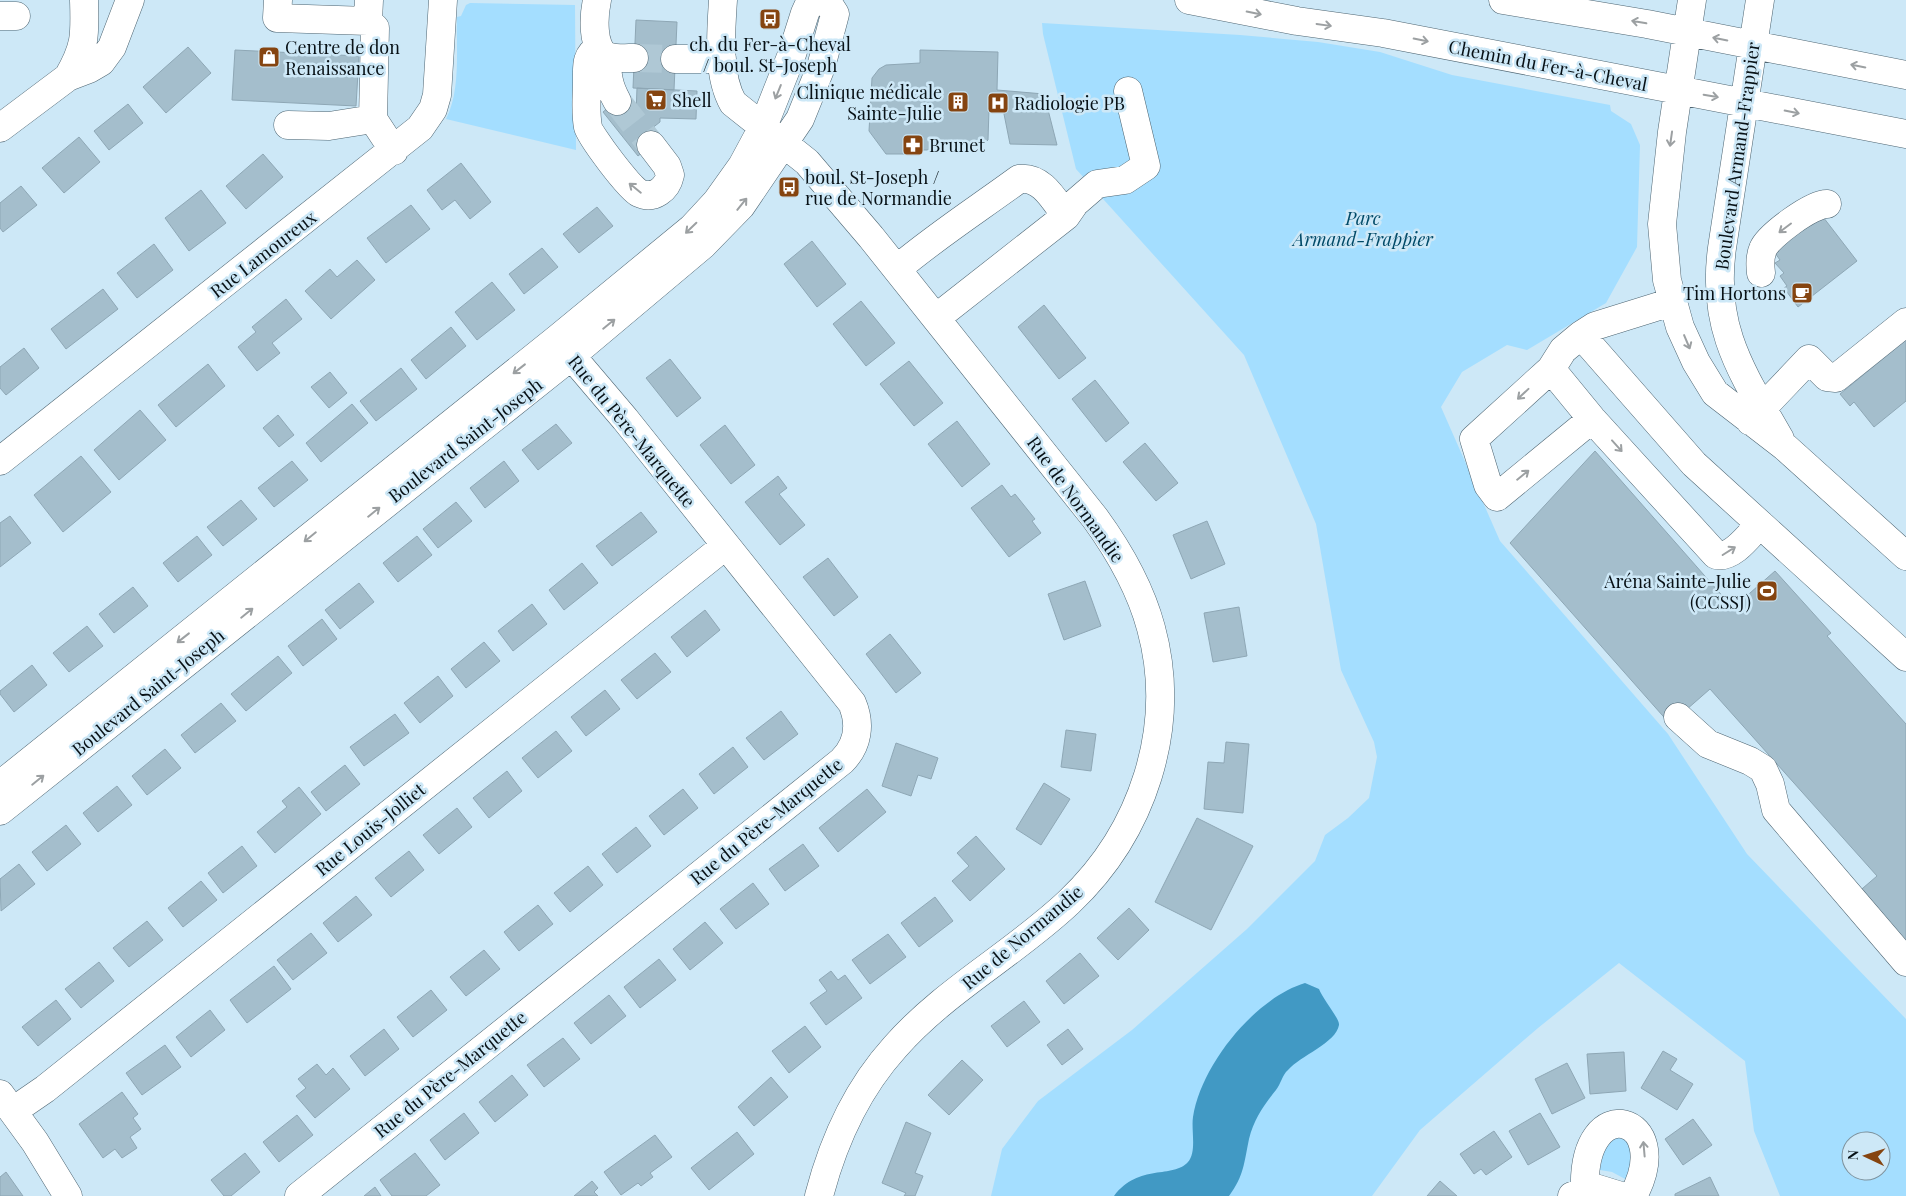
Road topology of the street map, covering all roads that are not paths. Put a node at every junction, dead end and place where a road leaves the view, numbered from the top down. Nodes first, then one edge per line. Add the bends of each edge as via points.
1 (84, 0) edge
2 (130, 0) edge
3 (278, 0) edge
4 (443, 0) edge
5 (597, 0) edge
6 (723, 0) edge
7 (811, 0) edge
8 (826, 0) edge
9 (1188, 0) edge
10 (1503, 0) edge
11 (1692, 0) edge
12 (1760, 0) edge
13 (368, 11) edge
14 (1687, 32) junction
15 (1753, 46) junction
16 (603, 52) junction
17 (634, 58) tunnel mouth
18 (675, 59) tunnel mouth
19 (722, 59) junction
20 (1906, 75) edge
21 (68, 77) junction
22 (1128, 90) dead end
23 (1678, 90) junction
24 (617, 101) tunnel mouth
25 (1744, 102) junction
26 (373, 119) junction
27 (288, 125) dead end
28 (764, 127) junction
29 (0, 128) edge
30 (1906, 134) edge
31 (786, 143) junction
32 (651, 145) tunnel mouth
33 (394, 151) junction
34 (1826, 204) dead end
35 (1066, 216) junction
36 (897, 268) junction
37 (1761, 273) dead end
38 (1672, 302) junction
39 (936, 318) junction
40 (1906, 322) edge
41 (1580, 335) junction
42 (564, 347) junction
43 (1551, 369) junction
44 (1756, 415) junction
45 (1592, 419) junction
46 (0, 461) edge
47 (1760, 524) junction
48 (725, 546) junction
49 (1906, 556) edge
50 (1906, 657) edge
51 (1678, 717) dead end
52 (0, 785) edge
53 (0, 811) edge
54 (1906, 962) edge
55 (7, 1103) edge
56 (1579, 1193) edge
57 (68, 1196) edge
58 (299, 1196) edge
59 (819, 1196) edge
60 (1621, 1196) edge
61 (1633, 1196) edge

1 - 21 street via 85,36 80,55
2 - 21 street via 112,47 101,62
3 - 13 street via 277,18
4 - 33 street, Rue Lamoureux via 435,103 420,128
5 - 16 street via 596,29
6 - 19 street, Rue de Normandie
7 -> 28 street, Boulevard Saint-Joseph
8 - 31 street, Boulevard Saint-Joseph via 835,14 828,46 800,119
9 -> 23 street, Chemin du Fer-à-Cheval via 1297,21 1383,33
14 -> 10 street
11 - 14 street, Boulevard Armand-Frappier
12 - 15 street, Boulevard Armand-Frappier
13 - 26 street via 375,28
15 -> 14 street
14 - 23 street, Boulevard Armand-Frappier
20 -> 15 street
15 - 25 street, Boulevard Armand-Frappier
16 - 17 street
16 - 24 street via 609,88
32 -> 16 street via 670,175 663,190 648,195 633,188 588,128 587,64 593,51
18 - 19 street
19 - 28 street, Rue de Normandie via 727,92 733,103
21 - 29 street
22 - 35 street via 1146,166 1125,180 1097,184 1075,203
23 -> 25 street, Chemin du Fer-à-Cheval
23 -> 38 street, Boulevard Armand-Frappier via 1662,224 1664,262
25 -> 30 street, Chemin du Fer-à-Cheval
25 - 44 street, Boulevard Armand-Frappier via 1721,259 1720,295 1728,342
26 - 27 street via 329,126
26 - 33 street
28 - 31 street, Rue de Normandie
28 -> 42 street, Boulevard Saint-Joseph via 717,201
31 - 36 street, Rue de Normandie via 807,162
42 -> 31 street, Boulevard Saint-Joseph via 704,245 741,206
33 - 46 street, Rue Lamoureux
34 -> 37 street via 1814,206 1768,240 1760,258
35 - 36 street via 1038,182 1019,179
35 - 39 street
36 - 39 street, Rue de Normandie
38 - 41 street via 1595,326
38 -> 44 street, Boulevard Armand-Frappier via 1687,345 1708,384 1724,402
39 - 59 street, Rue de Normandie via 1095,518 1134,580 1157,651 1161,698 1158,731 1152,761 1136,806 1126,829 1100,868 1053,916 933,1011 894,1048 852,1109 832,1154
40 - 44 street via 1836,378 1827,377 1809,359
41 - 43 street via 1563,350
41 - 47 street via 1694,464
42 - 48 street, Rue du Père-Marquette
42 -> 52 street, Boulevard Saint-Joseph
53 -> 42 street, Boulevard Saint-Joseph
43 - 45 street
43 -> 45 street via 1474,439 1490,489 1497,497
44 - 49 street, Boulevard Armand-Frappier via 1784,447
45 -> 47 street via 1716,555 1731,552
47 - 50 street
48 - 55 street, Rue Louis-Jolliet via 45,1089
48 - 58 street, Rue du Père-Marquette via 852,703 857,730 848,755
51 - 54 street via 1708,744 1763,769 1776,810
55 - 57 street
56 - 60 street via 1595,1188
61 -> 56 street via 1646,1149 1643,1139 1626,1125 1605,1126 1598,1132

